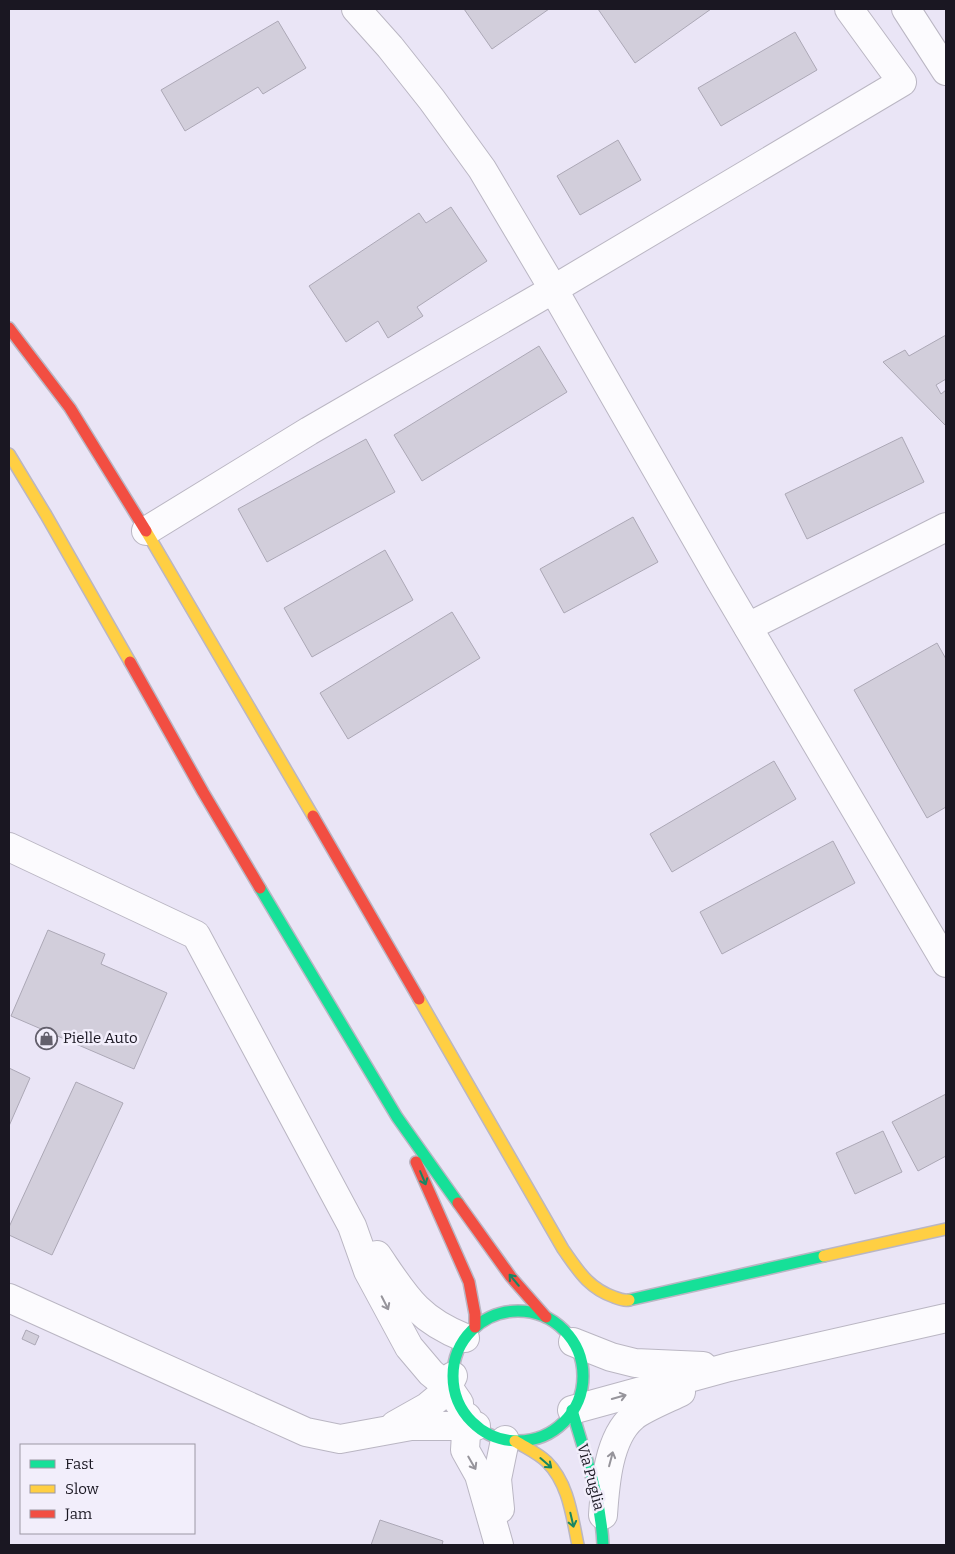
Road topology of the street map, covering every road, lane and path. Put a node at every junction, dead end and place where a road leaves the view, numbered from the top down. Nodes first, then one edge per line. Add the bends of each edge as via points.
1 (356, 9) edge
2 (849, 9) edge
3 (906, 9) edge
4 (946, 71) edge
5 (554, 289) junction
6 (9, 328) edge
7 (9, 454) edge
8 (15, 486) dead end
9 (46, 515) junction
10 (946, 527) edge
11 (146, 531) junction
12 (748, 627) junction
13 (10, 850) edge
14 (946, 963) edge
15 (397, 1117) junction
16 (352, 1226) junction
17 (946, 1229) edge
18 (9, 1298) edge
19 (546, 1317) junction
20 (946, 1318) edge
21 (470, 1332) junction
22 (573, 1342) junction
23 (729, 1367) junction
24 (461, 1406) junction
25 (572, 1410) junction
26 (385, 1430) junction
27 (510, 1440) junction
28 (603, 1535) edge
29 (500, 1545) edge
30 (578, 1545) edge

1 - 5 street via 432,100 482,169
2 - 5 street via 902,82
3 - 4 street
5 - 11 street via 309,431
5 - 12 street
6 - 11 main road via 70,408
7 - 9 main road
8 - 9 main road
9 - 15 main road via 203,792
10 - 12 street
11 - 17 main road via 564,1249 588,1282 600,1292 624,1300
12 - 14 street
13 - 16 street via 196,935
19 -> 15 main road via 511,1277
15 -> 21 main road via 469,1282 475,1314
16 - 21 street via 375,1252 406,1298 428,1320 449,1332
16 -> 24 street via 368,1271 409,1347
18 - 26 street via 306,1432 340,1439
19 - 21 main road via 508,1311 490,1317
19 - 22 main road via 561,1327
20 - 23 street
21 - 24 main road via 456,1356
22 - 23 street via 611,1358 635,1363
22 - 25 main road via 580,1358 582,1376 580,1394
25 -> 23 street
28 -> 23 street via 604,1490 617,1438 633,1417
24 - 26 street via 411,1426
24 - 26 street via 445,1392 427,1407
24 - 27 main road via 490,1435
24 -> 29 street via 465,1450 479,1475
25 - 27 main road via 562,1424 548,1434
25 - 28 main road, Via Puglia via 588,1458
27 - 29 street via 497,1479
27 -> 30 main road, Via Puglia via 547,1462 558,1475

